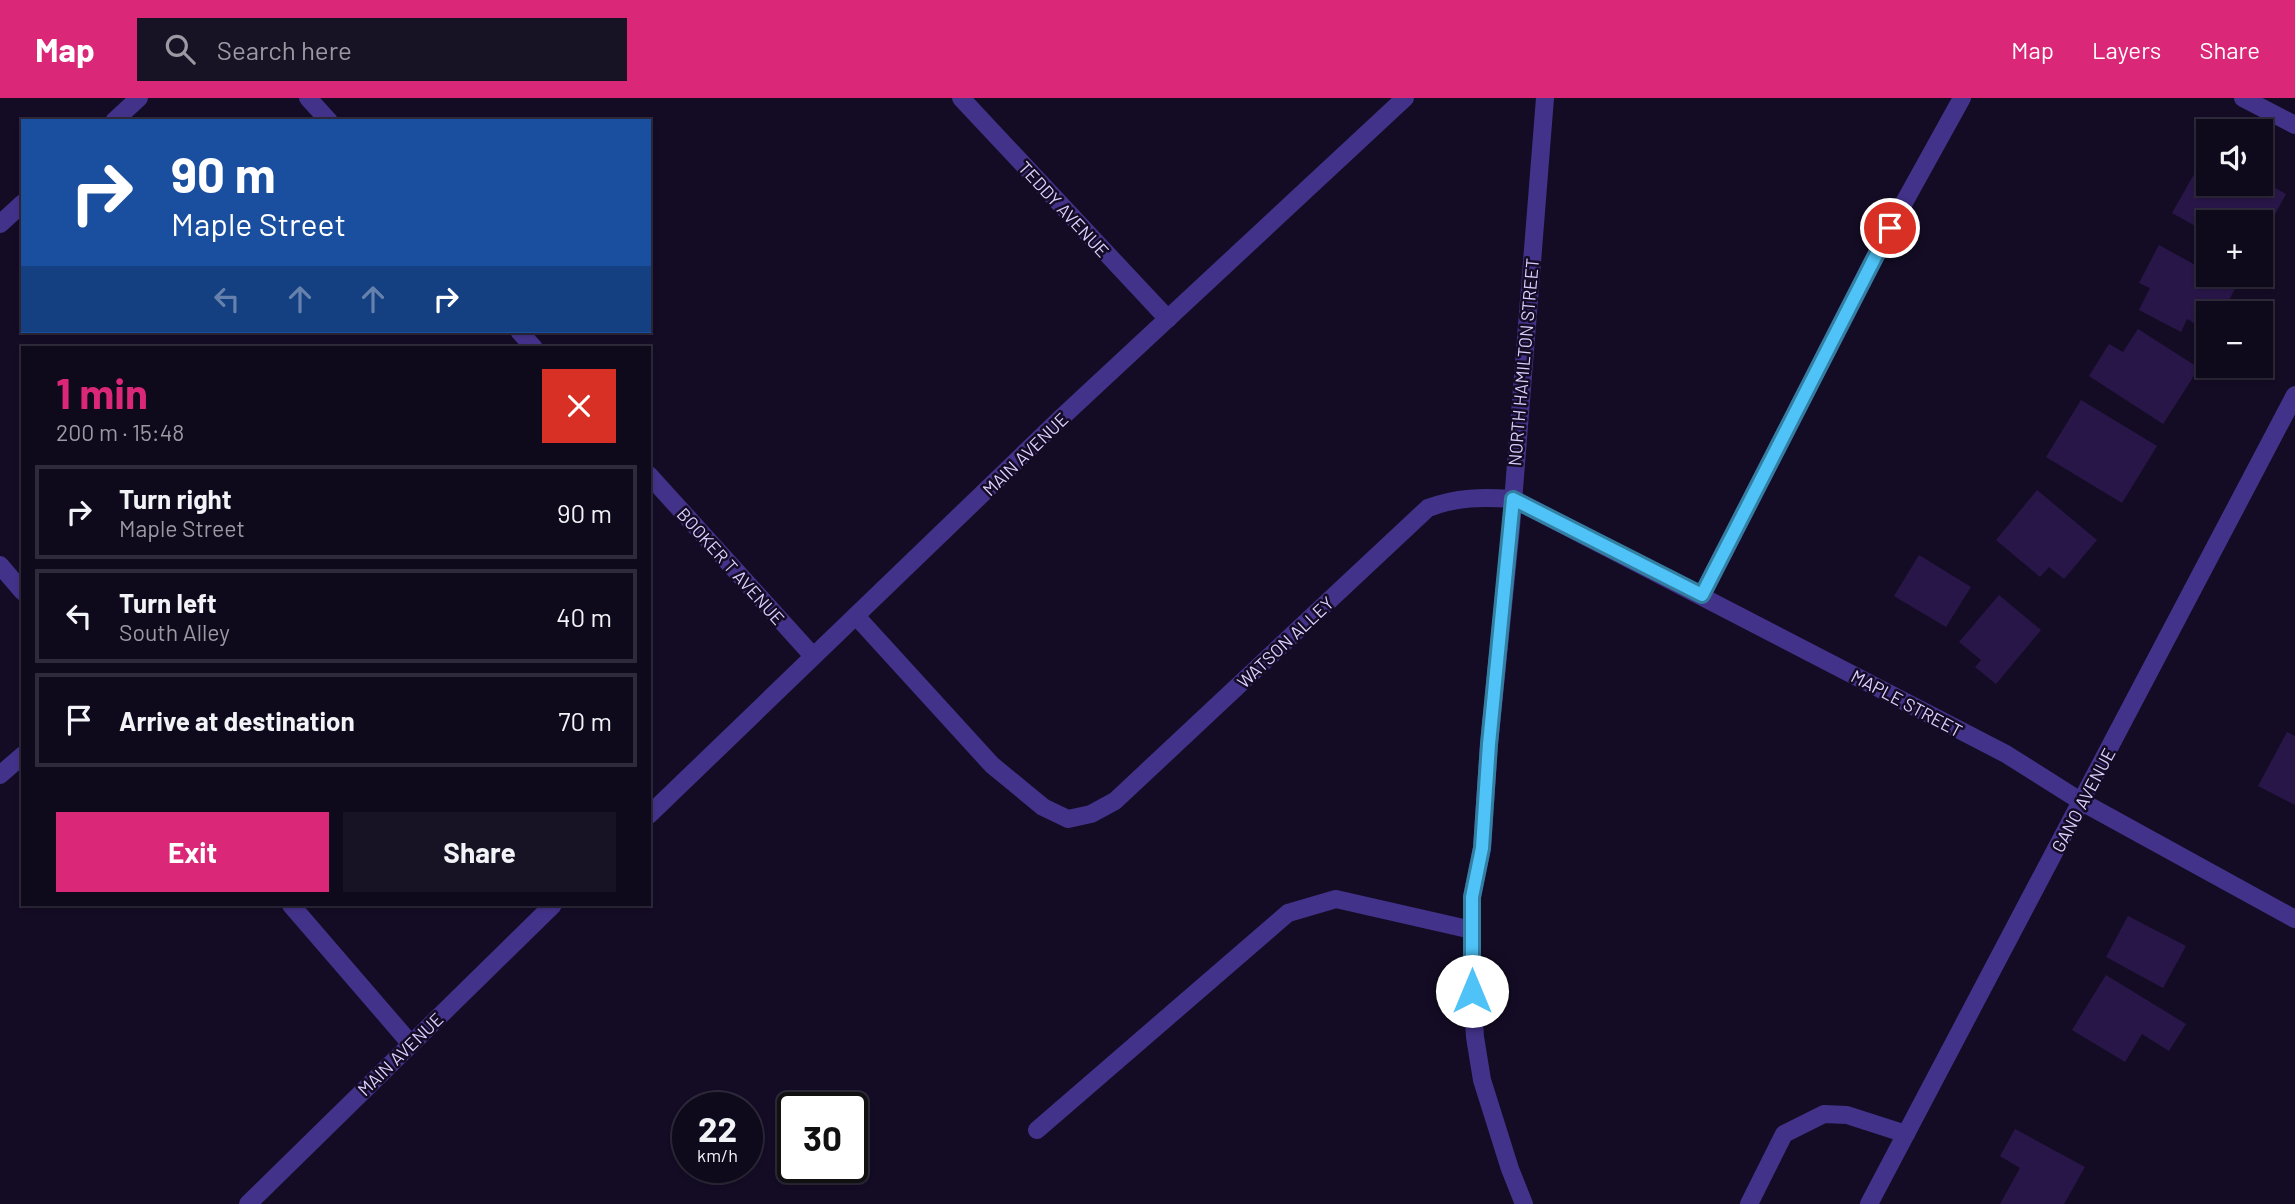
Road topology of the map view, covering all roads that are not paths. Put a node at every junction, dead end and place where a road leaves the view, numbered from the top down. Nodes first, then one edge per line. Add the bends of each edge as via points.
1 (139, 98) edge
2 (308, 98) edge
3 (961, 98) edge
4 (1405, 98) edge
5 (1545, 98) edge
6 (1962, 98) edge
7 (2243, 98) edge
8 (116, 119) edge
9 (327, 119) edge
10 (2295, 125) edge
11 (21, 205) edge
12 (0, 224) edge
13 (1168, 319) junction
14 (2295, 396) edge
15 (651, 477) edge
16 (1513, 499) junction
17 (0, 565) edge
18 (21, 590) edge
19 (1702, 595) junction
20 (856, 616) junction
21 (813, 656) junction
22 (21, 757) edge
23 (0, 775) edge
24 (2082, 802) junction
25 (651, 813) edge
26 (292, 906) edge
27 (552, 906) edge
28 (2295, 919) edge
29 (1472, 930) junction
30 (410, 1044) junction
31 (1037, 1130) dead end
32 (1906, 1134) junction
33 (248, 1204) edge
34 (1524, 1204) edge
35 (1749, 1204) edge
36 (1869, 1204) edge

1 - 8 street
2 - 9 street
3 - 13 street, TEDDY AVENUE
4 - 13 street, MAIN AVENUE
5 - 16 street, NORTH HAMILTON STREET
6 - 19 street via 1890,228
7 - 10 street
11 - 12 street
13 - 20 street, MAIN AVENUE
14 - 24 street, GANO AVENUE
15 - 21 street, BOOKER T AVENUE
16 - 19 street, MAPLE STREET
16 - 20 street, WATSON ALLEY via 1462,498 1428,508 1115,801 1091,814 1068,819 1043,807 992,765
16 - 29 street, NORTH HAMILTON STREET
17 - 18 street
19 - 24 street, MAPLE STREET via 2006,754
20 - 21 street, MAIN AVENUE
21 - 25 street, MAIN AVENUE
22 - 23 street
24 - 28 street, MAPLE STREET
24 - 32 street, GANO AVENUE
26 - 30 street
27 - 30 street, MAIN AVENUE
29 - 31 street via 1336,900 1289,913
29 - 34 street, NORTH HAMILTON STREET via 1475,1037 1482,1080
30 - 33 street, MAIN AVENUE
32 - 35 street via 1847,1115 1824,1114 1784,1134
32 - 36 street, GANO AVENUE

